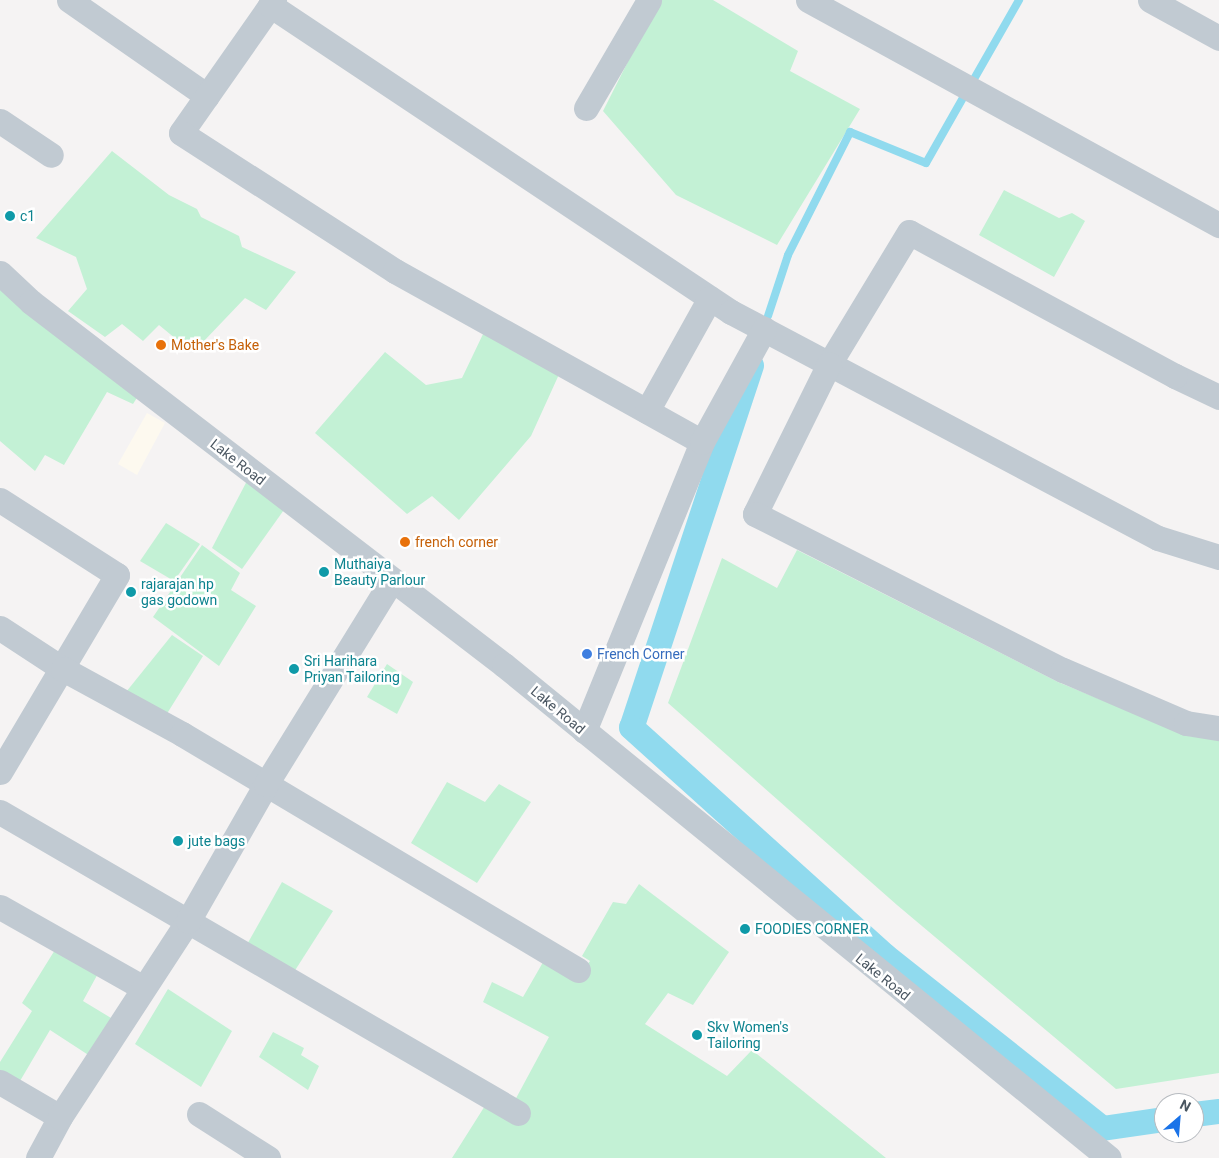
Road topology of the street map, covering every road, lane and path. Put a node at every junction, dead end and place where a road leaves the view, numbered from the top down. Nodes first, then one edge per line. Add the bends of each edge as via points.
1 (69, 0) edge
2 (649, 0) edge
3 (808, 0) edge
4 (1150, 0) edge
5 (272, 2) edge
6 (1219, 38) edge
7 (206, 96) junction
8 (586, 108) dead end
9 (0, 121) edge
10 (51, 155) dead end
11 (1219, 225) edge
12 (0, 273) edge
13 (710, 298) junction
14 (764, 329) junction
15 (829, 364) junction
16 (1219, 397) edge
17 (647, 411) junction
18 (702, 442) junction
19 (0, 500) edge
20 (1219, 557) edge
21 (392, 580) junction
22 (0, 628) edge
23 (63, 669) junction
24 (1219, 728) edge
25 (584, 731) junction
26 (0, 772) edge
27 (266, 784) junction
28 (0, 812) edge
29 (0, 907) edge
30 (188, 921) junction
31 (578, 970) dead end
32 (142, 987) junction
33 (0, 1082) edge
34 (518, 1113) dead end
35 (199, 1114) dead end
36 (60, 1116) junction
37 (38, 1158) edge
38 (268, 1158) edge
39 (1109, 1158) edge

1 - 7 street
2 - 8 street
3 - 11 street
4 - 6 street
5 - 7 street
5 - 13 street
7 - 17 street via 181,132 395,271
9 - 10 street
12 - 21 street, Lake Road via 30,302
13 - 14 street
13 - 17 street
14 - 15 street
14 - 18 street
15 - 16 street via 909,232
15 - 20 street via 1158,538
15 - 24 street via 755,514 1063,670 1186,723
17 - 18 street
18 - 25 street
19 - 23 street via 117,575
21 - 25 street, Lake Road
21 - 27 street
22 - 23 street
23 - 26 street
23 - 27 street
25 - 39 street, Lake Road
27 - 30 street
27 - 31 street
28 - 30 street
29 - 32 street
30 - 32 street
30 - 34 street
32 - 36 street
33 - 36 street
35 - 38 street
36 - 37 street

